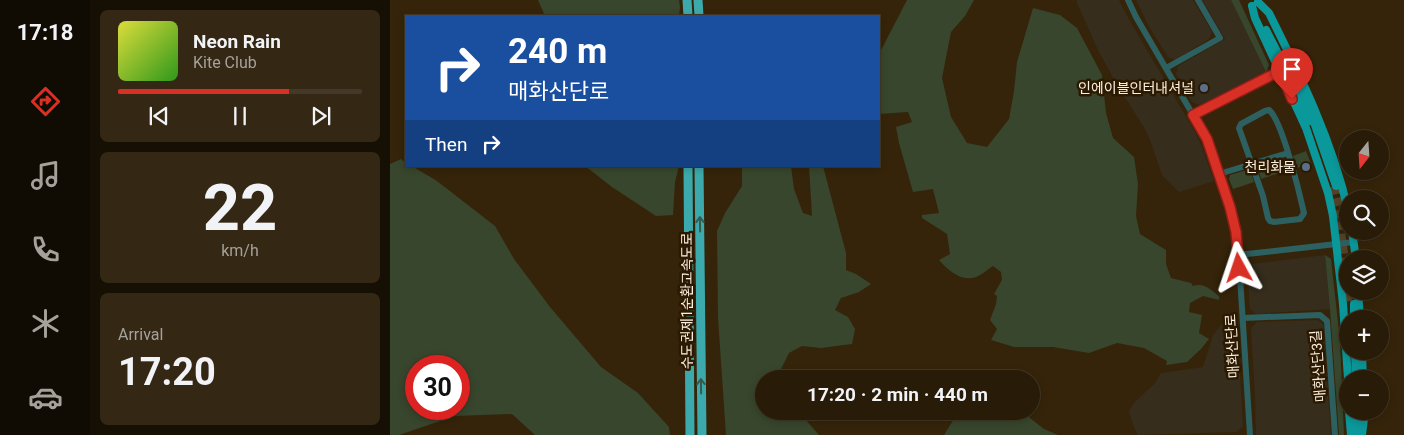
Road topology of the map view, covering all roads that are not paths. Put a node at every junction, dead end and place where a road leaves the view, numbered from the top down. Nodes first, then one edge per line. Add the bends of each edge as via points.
1 (687, 0) edge
2 (698, 0) edge
3 (1128, 0) edge
4 (1198, 0) edge
5 (1255, 2) edge
6 (688, 15) edge
7 (699, 15) edge
8 (1166, 68) junction
9 (1280, 71) junction
10 (1193, 115) junction
11 (1288, 153) junction
12 (1251, 164) junction
13 (688, 167) edge
14 (699, 167) edge
15 (1219, 174) junction
16 (1334, 188) junction
17 (1339, 196) tunnel mouth
18 (1354, 242) joint
19 (1338, 245) junction
20 (1355, 250) edge
21 (1238, 255) junction
22 (1243, 318) junction
23 (1349, 370) edge
24 (1351, 420) edge
25 (1357, 420) edge
26 (1364, 420) edge
27 (690, 435) edge
28 (702, 435) edge
29 (1250, 435) edge
30 (1335, 435) edge
31 (1352, 435) edge
32 (1358, 435) edge
33 (1362, 435) edge

1 - 6 highway
2 - 7 highway
3 - 8 street, 매화산단로
4 - 8 street via 1220,38
5 - 9 main road via 1255,18
5 - 16 main road via 1285,55 1306,102
8 - 10 street, 매화산단로
9 - 10 street
9 - 16 main road
10 - 15 street, 매화산단로 via 1207,139
11 - 12 street
11 - 12 street via 1269,110 1239,126
11 - 12 street via 1304,213 1300,219 1270,221
12 - 15 street
13 - 27 highway, 수도권제1순환고속도로
28 -> 14 highway, 수도권제1순환고속도로
15 - 21 street, 매화산단로 via 1236,232
16 - 17 main road
16 - 19 main road
18 - 19 street
18 - 20 main road
19 - 21 street
19 - 23 main road
21 - 22 street, 매화산단로
22 - 29 street, 매화산단로
22 - 30 street, 매화산단3길 via 1320,316 1327,321
24 - 31 main road
25 - 32 main road
26 - 33 main road

